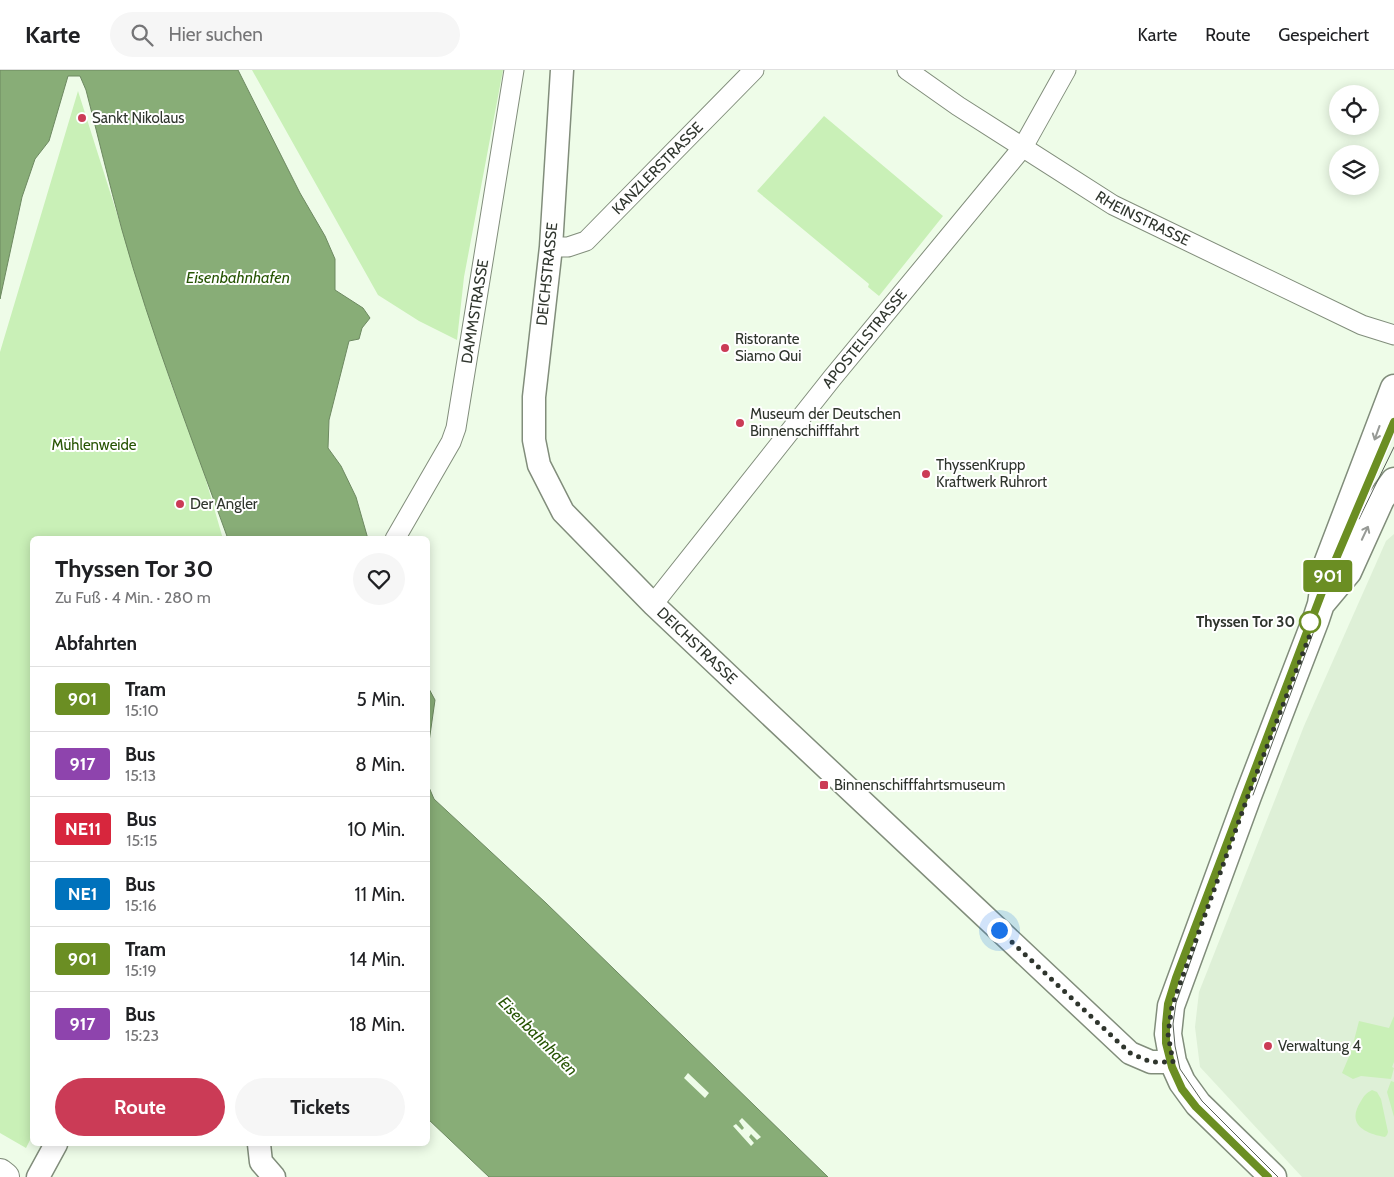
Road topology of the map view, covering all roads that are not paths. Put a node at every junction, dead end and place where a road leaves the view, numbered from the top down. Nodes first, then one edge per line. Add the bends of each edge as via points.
1 (514, 70) edge
2 (562, 70) edge
3 (754, 70) edge
4 (907, 70) edge
5 (1066, 70) edge
6 (1022, 147) junction
7 (551, 247) junction
8 (1394, 336) edge
9 (1394, 388) edge
10 (1394, 481) edge
11 (397, 536) edge
12 (654, 603) junction
13 (1321, 604) junction
14 (1173, 1062) junction
15 (55, 1146) edge
16 (0, 1173) edge
17 (6, 1177) edge
18 (38, 1177) edge
19 (1273, 1177) edge

1 - 11 street, DAMMSTRASSE via 456,428
2 - 7 street, DEICHSTRASSE
3 - 7 street, KANZLERSTRASSE via 586,241 568,248
4 - 6 street, RHEINSTRASSE
5 - 6 street, APOSTELSTRASSE
6 - 8 street, RHEINSTRASSE via 1113,205 1354,321
6 - 12 street, APOSTELSTRASSE
7 - 12 street, DEICHSTRASSE via 534,397 534,440 538,465 563,512
9 -> 13 main road via 1327,564
13 -> 10 main road via 1348,572 1381,499
12 - 14 street, DEICHSTRASSE via 1130,1053 1151,1062
13 - 14 main road via 1172,1006 1168,1034
14 - 19 main road via 1198,1104
15 - 18 street
16 - 17 main road

